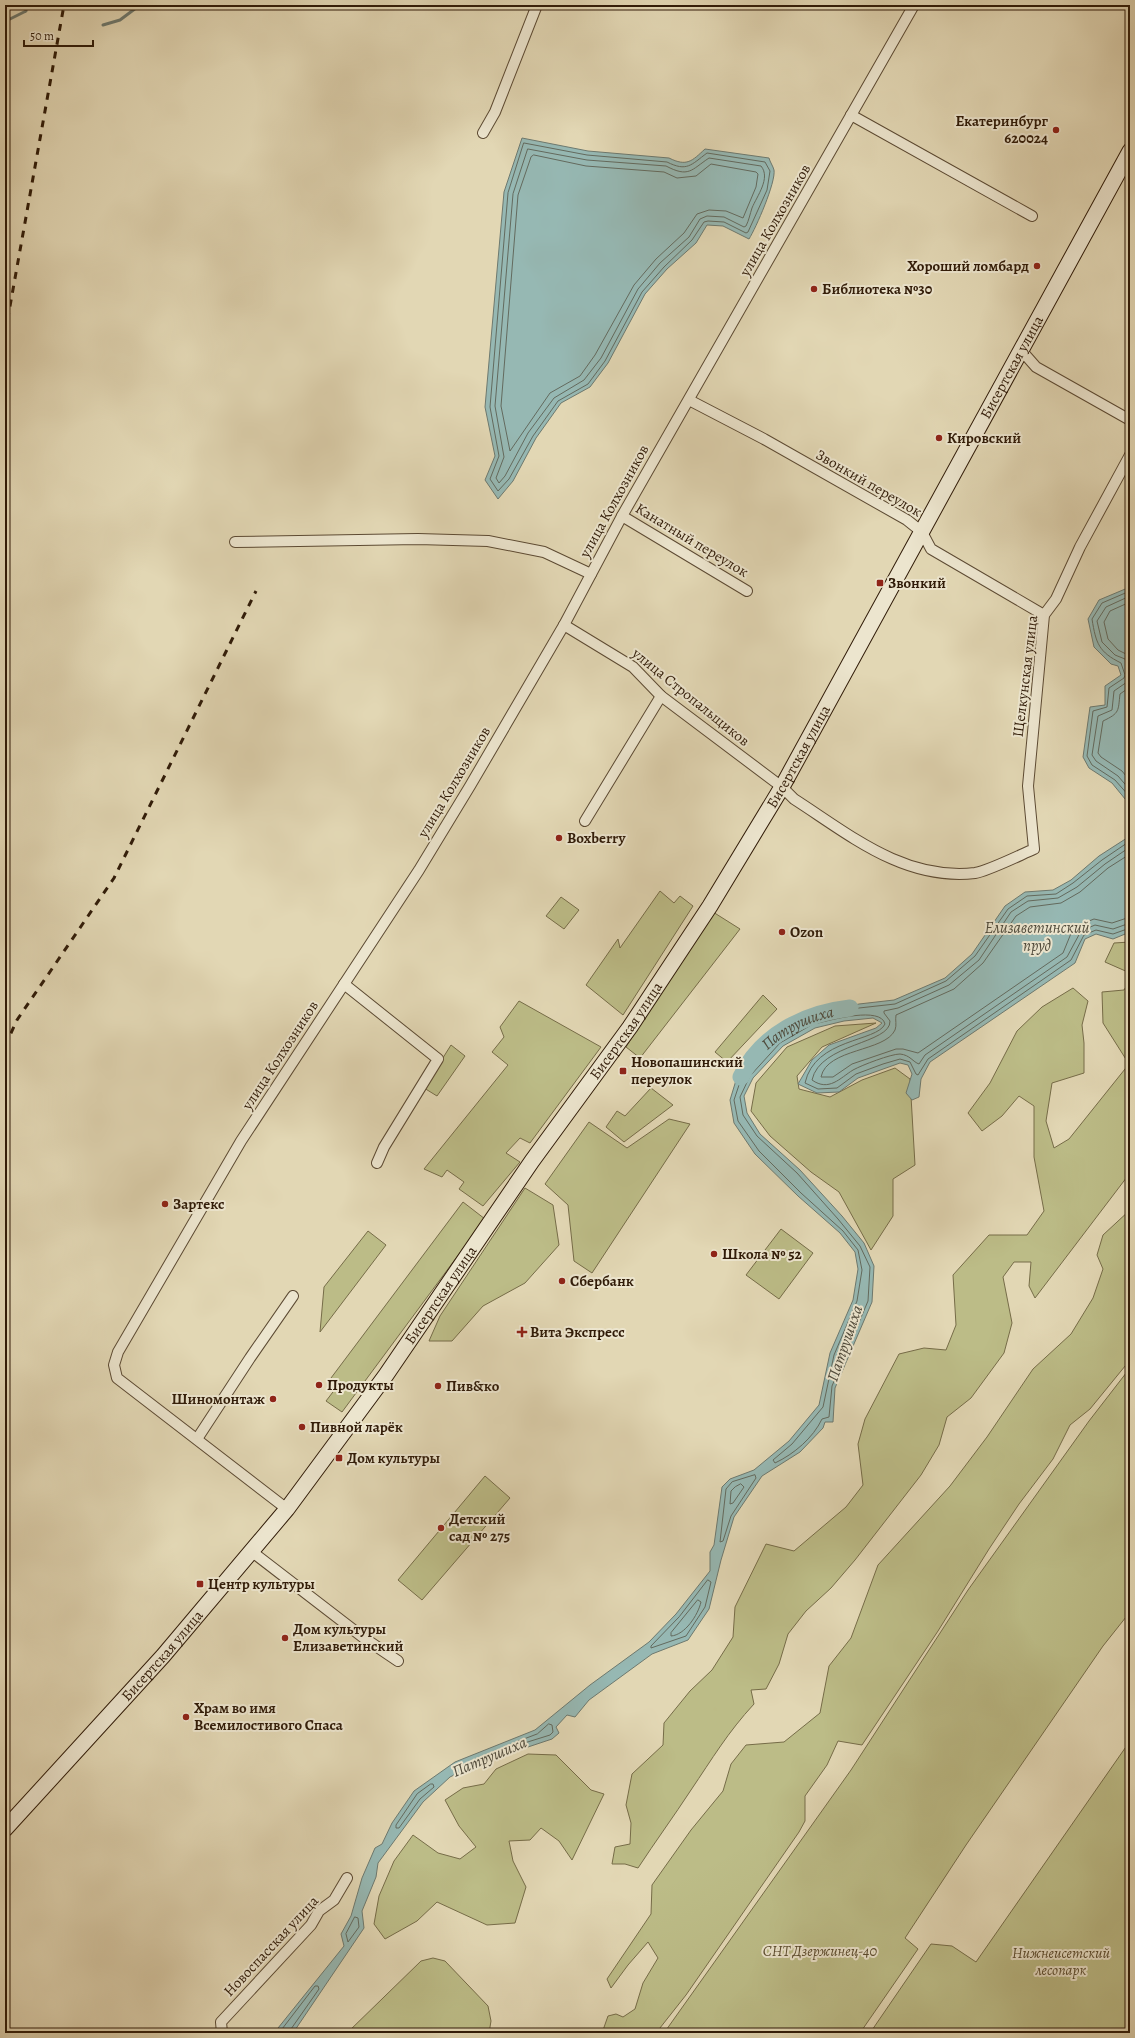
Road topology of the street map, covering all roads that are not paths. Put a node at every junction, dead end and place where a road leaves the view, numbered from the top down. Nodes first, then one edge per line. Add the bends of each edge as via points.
1 (537, 5) edge
2 (914, 5) edge
3 (851, 115) junction
4 (482, 133) dead end
5 (1130, 151) edge
6 (1032, 216) dead end
7 (1021, 350) junction
8 (689, 400) junction
9 (1130, 420) edge
10 (1130, 455) edge
11 (622, 516) junction
12 (922, 532) junction
13 (235, 542) dead end
14 (591, 574) junction
15 (747, 591) dead end
16 (1044, 615) junction
17 (564, 625) junction
18 (661, 696) junction
19 (782, 787) junction
20 (585, 821) dead end
21 (1034, 849) joint
22 (344, 984) junction
23 (377, 1163) dead end
24 (293, 1296) dead end
25 (198, 1439) junction
26 (287, 1509) junction
27 (251, 1551) junction
28 (398, 1661) dead end
29 (5, 1829) edge
30 (347, 1878) dead end
31 (222, 2033) edge

1 - 4 street via 495,112
2 - 3 street, улица Колхозников
3 - 6 street
3 - 8 street, улица Колхозников
5 - 7 main road, Бисертская улица
7 - 9 street via 1036,367
7 - 12 main road, Бисертская улица
8 - 11 street, улица Колхозников
8 - 12 street, Звонкий переулок via 764,439 907,520
10 - 16 street, Щелкунская улица via 1080,547 1056,599
11 - 14 street, улица Колхозников
11 - 15 street, Канатный переулок
12 - 16 street, Звонкий переулок via 931,549
12 - 19 main road, Бисертская улица
13 - 14 street via 418,539 488,541 544,552
14 - 17 street, улица Колхозников
16 - 21 street, Щелкунская улица via 1028,786
17 - 18 street, улица Стропальщиков via 633,667
17 - 22 street, улица Колхозников via 419,870
18 - 19 street, улица Стропальщиков
18 - 20 street
19 - 21 street, улица Стропальщиков via 794,799 884,857 929,872 976,873
19 - 26 main road, Бисертская улица via 710,906 628,1030 532,1161 386,1374
22 - 23 street via 438,1059 384,1147
22 - 25 street, улица Колхозников via 242,1141 118,1352 114,1365 117,1378
24 - 25 street
25 - 26 street, улица Колхозников
26 - 27 main road, Бисертская улица
27 - 28 street
27 - 29 main road, Бисертская улица via 163,1656
30 - 31 street, Новоспасская улица via 334,1900 319,1911 311,1925 221,2022

